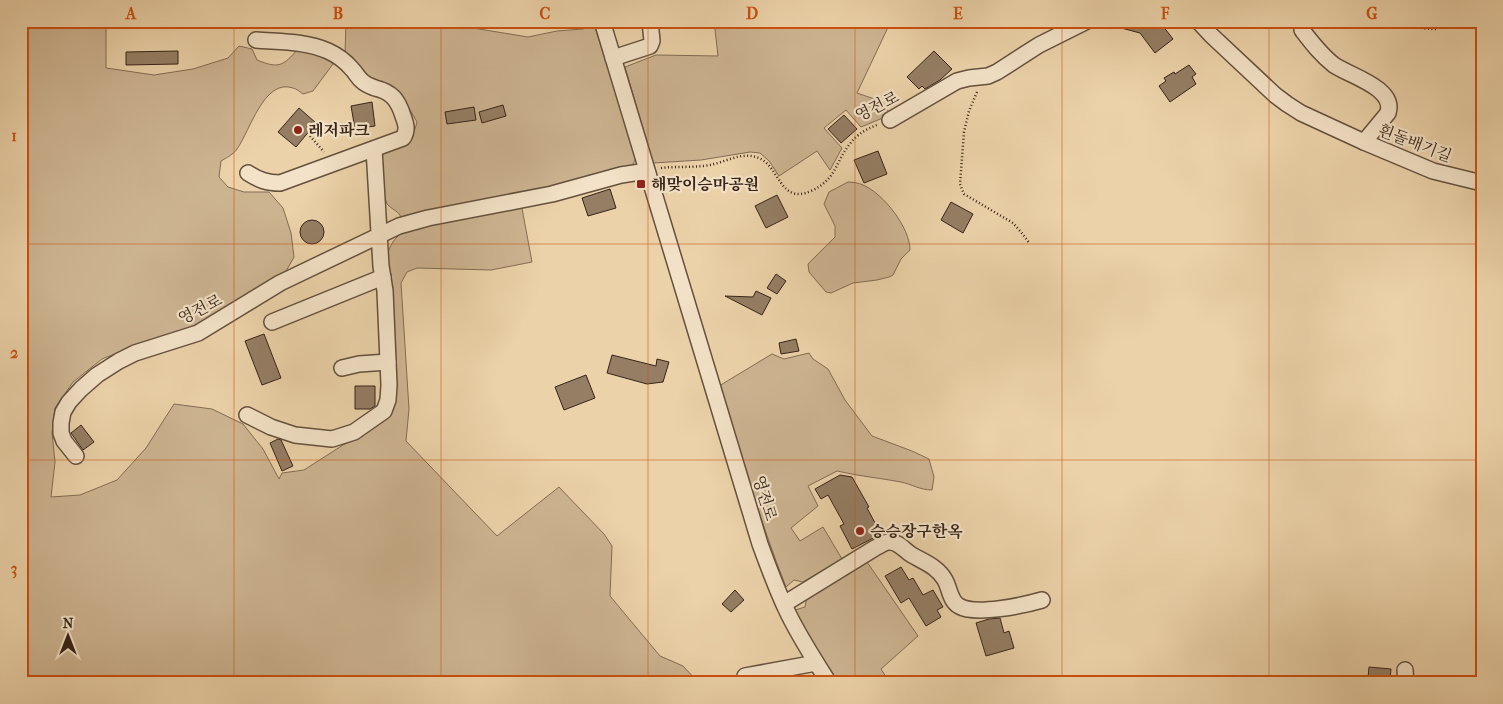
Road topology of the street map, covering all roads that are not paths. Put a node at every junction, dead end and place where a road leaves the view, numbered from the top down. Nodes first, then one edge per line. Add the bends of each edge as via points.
1 (602, 21) edge
2 (650, 21) edge
3 (1087, 21) edge
4 (1198, 21) edge
5 (1302, 30) dead end
6 (256, 40) dead end
7 (613, 58) junction
8 (890, 120) road end
9 (1364, 142) junction
10 (374, 149) junction
11 (647, 172) junction
12 (248, 173) dead end
13 (1482, 183) edge
14 (380, 236) junction
15 (383, 277) junction
16 (272, 322) dead end
17 (388, 362) junction
18 (342, 368) dead end
19 (247, 415) dead end
20 (76, 456) dead end
21 (1042, 600) dead end
22 (784, 604) junction
23 (816, 663) junction
24 (744, 676) dead end
25 (829, 683) edge

1 - 7 street, 영전로
2 - 7 street via 650,46
3 - 8 street, 영전로 via 1039,45 997,72 957,80
4 - 9 street, 흰돌배기길 via 1286,104
5 - 9 street, 흰돌배기길 via 1335,66 1383,92 1389,101 1388,113
6 - 10 street via 302,43 329,51 367,86 378,88 399,102 406,126 404,138
7 - 11 street, 영전로
9 - 13 street, 흰돌배기길 via 1433,170
10 - 12 street via 280,183 258,180
10 - 14 street
11 - 14 street, 영전로 via 428,218 399,226
11 - 22 street, 영전로 via 760,544
14 - 15 street
14 - 20 street, 영전로 via 280,283 198,333 135,353 98,375 69,402 63,412 61,433
15 - 16 street
15 - 17 street
17 - 18 street
17 - 19 street via 388,400 384,411 344,436 332,439 295,435
21 - 22 street via 1024,605 968,610 952,600 945,579 937,570 890,542
22 - 23 street, 영전로
23 - 24 street
23 - 25 street, 영전로

